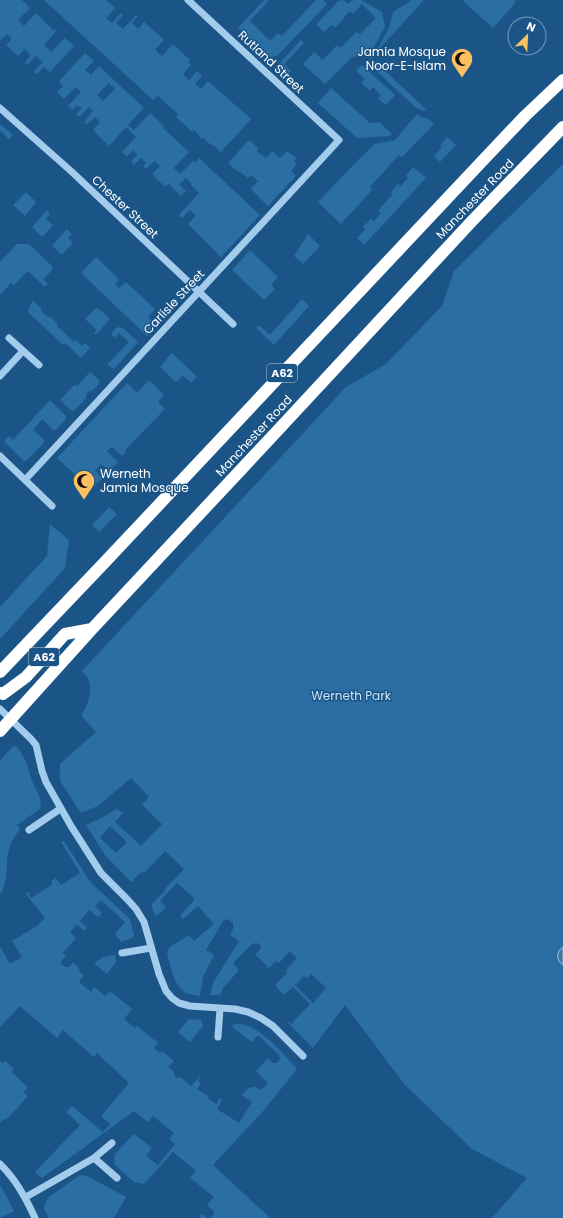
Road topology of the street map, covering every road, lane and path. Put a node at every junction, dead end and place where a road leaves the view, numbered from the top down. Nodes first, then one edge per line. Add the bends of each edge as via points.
1 (188, 0) edge
2 (563, 80) edge
3 (0, 108) edge
4 (563, 127) edge
5 (340, 140) joint
6 (199, 292) junction
7 (232, 324) dead end
8 (9, 338) dead end
9 (23, 351) junction
10 (39, 365) dead end
11 (0, 376) edge
12 (0, 456) edge
13 (25, 480) junction
14 (52, 506) dead end
15 (92, 629) junction
16 (0, 672) edge
17 (0, 693) edge
18 (0, 709) edge
19 (5, 720) edge
20 (0, 731) edge
21 (60, 809) junction
22 (29, 830) dead end
23 (151, 948) junction
24 (122, 953) dead end
25 (220, 1009) junction
26 (218, 1037) dead end
27 (303, 1056) dead end
28 (112, 1143) dead end
29 (94, 1158) junction
30 (0, 1164) edge
31 (117, 1178) dead end
32 (26, 1197) junction
33 (35, 1218) edge

1 - 5 street, Rutland Street
2 - 16 highway, Manchester Road / A62 via 525,116
3 - 6 street, Chester Street
4 - 15 highway, Manchester Road / A62 via 466,227
5 - 6 street, Carlisle Street
6 - 7 street, Chester Street
6 - 13 street, Carlisle Street
8 - 9 street
9 - 10 street
9 - 11 street
12 - 13 street
13 - 14 street
15 - 17 highway, A62 via 65,634 26,677 3,694
15 - 19 highway, Manchester Road / A62
18 - 19 street
19 - 20 highway, Manchester Road / A62
19 - 21 street via 36,745 46,782
21 - 22 street
21 - 23 street via 100,873 136,909 144,922
23 - 24 street
23 - 25 street via 166,991 172,998 179,1004
25 - 26 street
25 - 27 street via 241,1011 261,1018 273,1026
28 - 29 street
29 - 31 street
29 - 32 street
30 - 32 street
32 - 33 street

